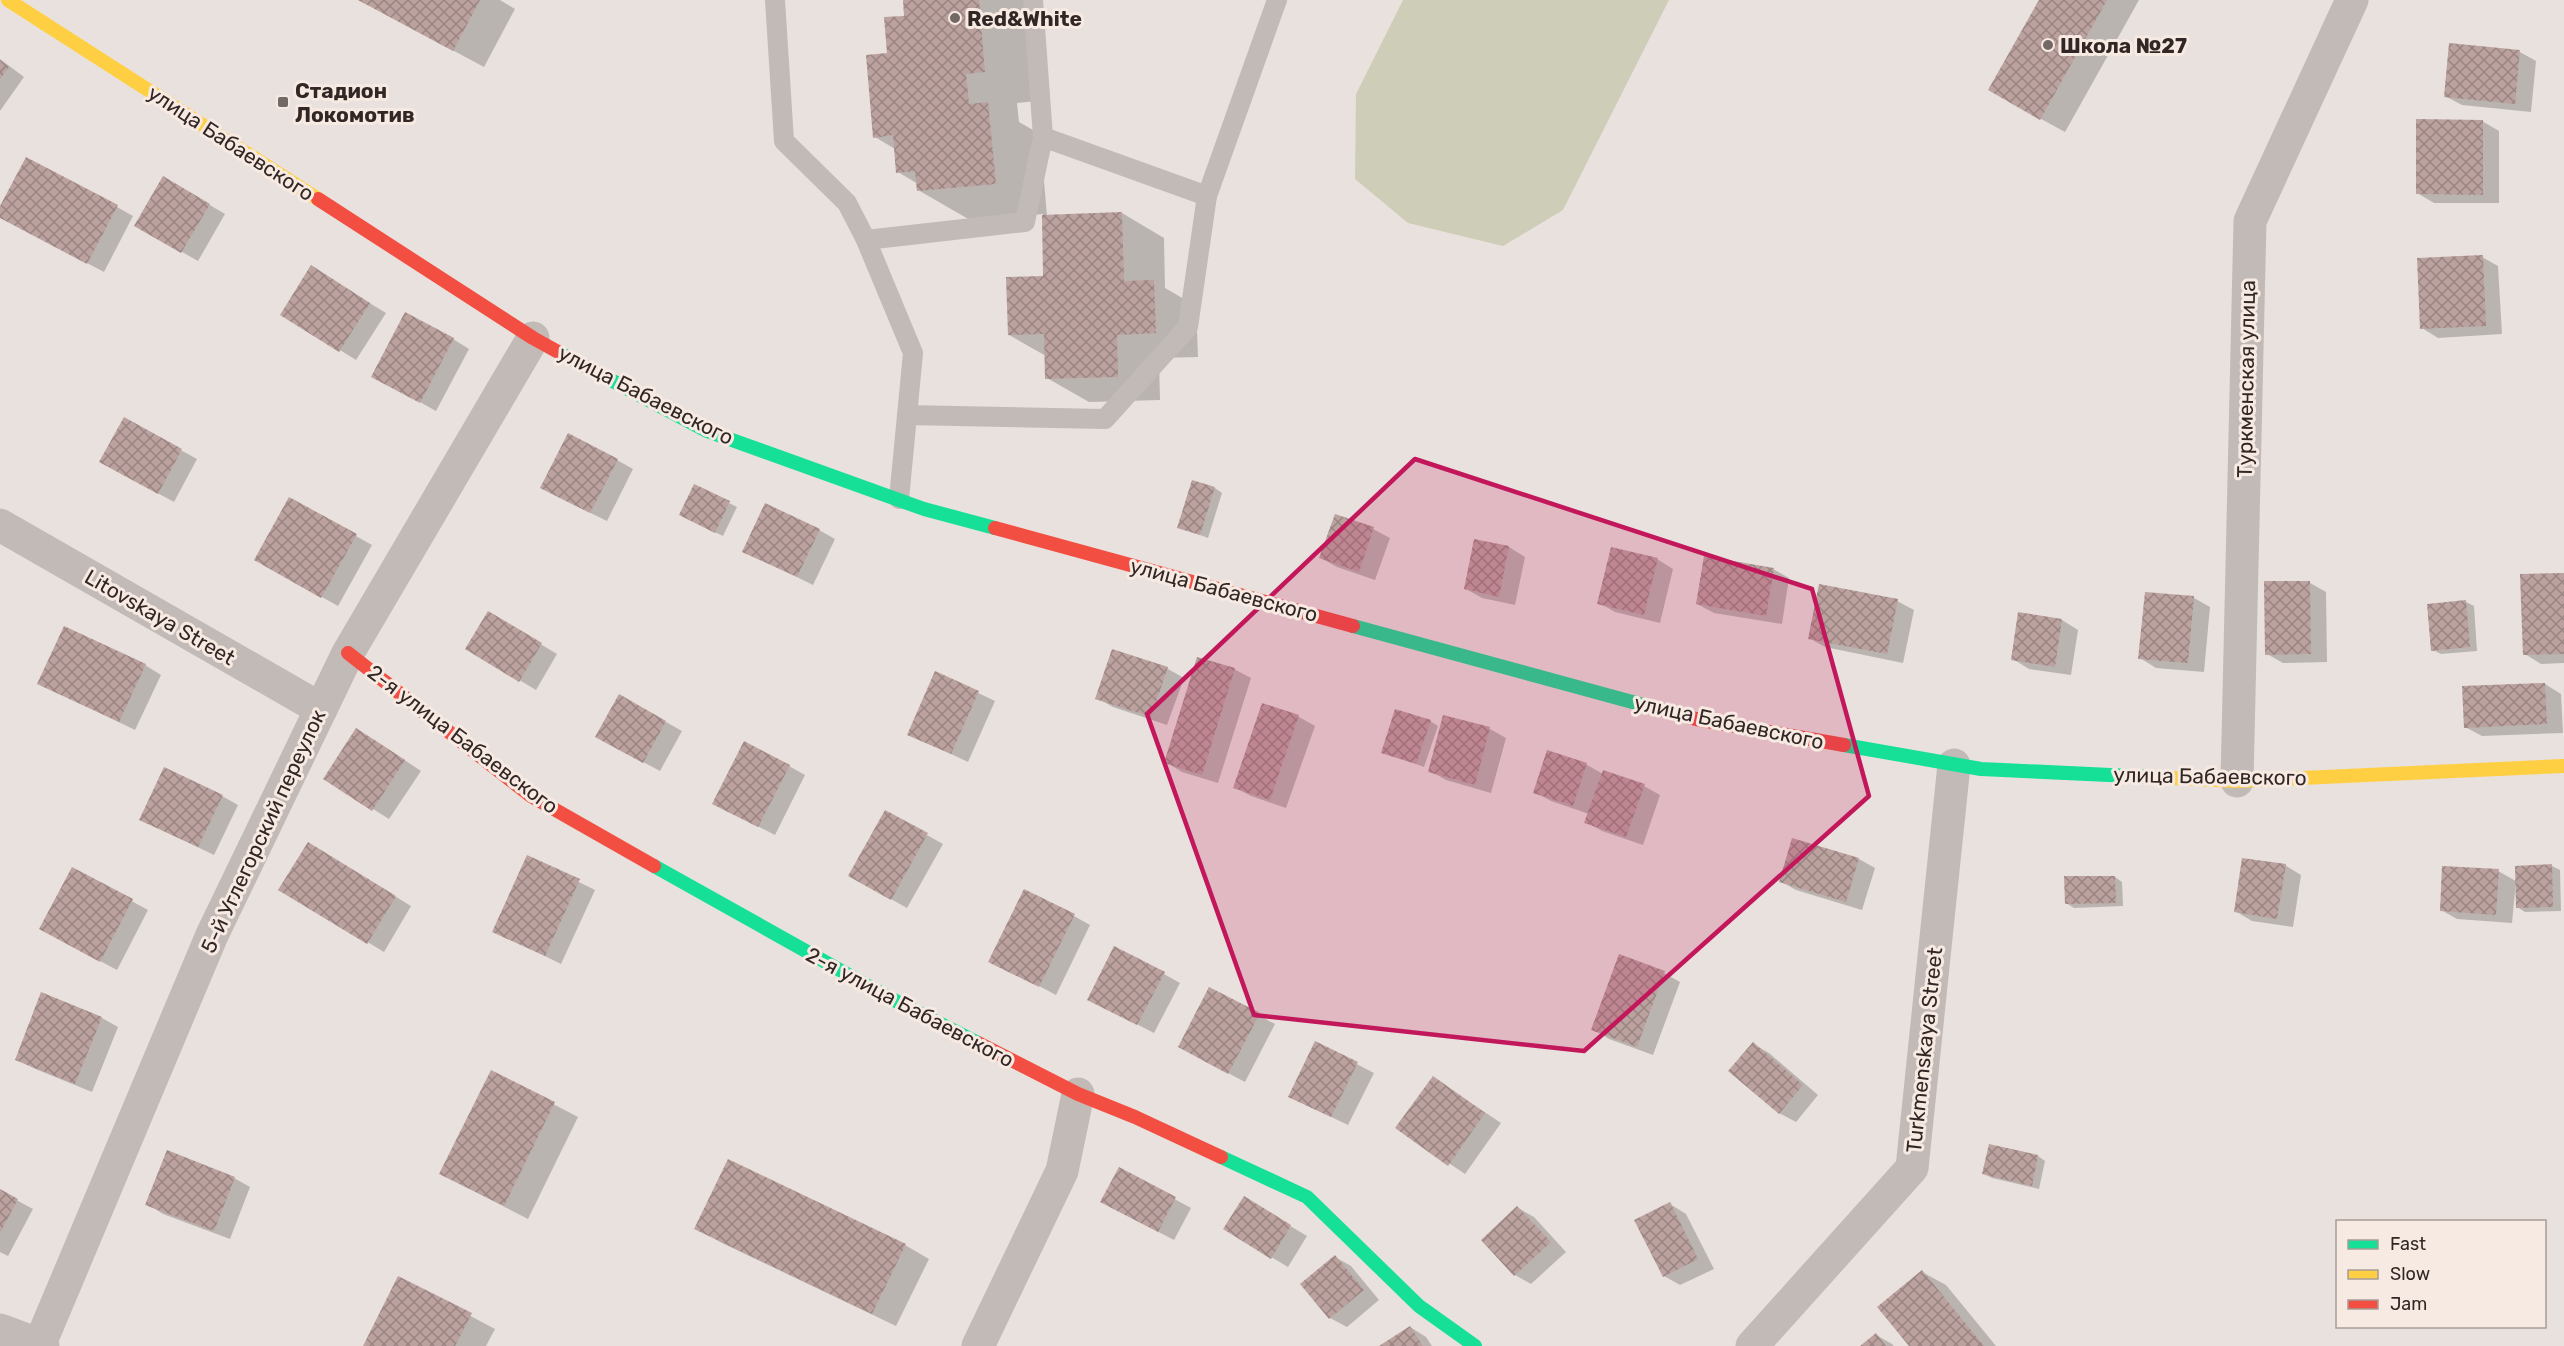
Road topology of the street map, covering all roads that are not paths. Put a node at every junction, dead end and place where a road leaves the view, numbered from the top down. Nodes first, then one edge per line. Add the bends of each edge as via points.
1 (8, 0) edge
2 (775, 0) edge
3 (1033, 0) edge
4 (1277, 0) edge
5 (2352, 0) edge
6 (1043, 137) junction
7 (1207, 196) junction
8 (866, 240) junction
9 (533, 338) junction
10 (908, 415) junction
11 (899, 499) junction
12 (0, 525) edge
13 (348, 653) junction
14 (321, 710) junction
15 (1954, 765) junction
16 (2564, 766) edge
17 (2237, 781) junction
18 (1078, 1094) junction
19 (0, 1330) edge
20 (40, 1346) edge
21 (978, 1346) edge
22 (1475, 1346) edge
23 (1752, 1346) edge

1 - 9 main road, улица Бабаевского
2 - 8 lane via 784,141 847,203
3 - 6 lane
4 - 7 lane
5 - 17 street, Туркменская улица via 2250,221
6 - 7 lane
6 - 8 lane via 1025,222
7 - 10 lane via 1188,327 1106,419
8 - 10 lane via 913,353
9 - 11 main road, улица Бабаевского via 707,431
9 - 13 street, 5-й Углегорский переулок
10 - 11 lane
11 - 15 main road, улица Бабаевского via 1696,719
12 - 14 street, Litovskaya Street
13 - 14 street, 5-й Углегорский переулок
13 - 18 main road, 2-я улица Бабаевского via 531,796 888,997
14 - 20 street, 5-й Углегорский переулок via 212,935
15 - 17 main road, улица Бабаевского via 1981,770
15 - 23 street, Turkmenskaya Street via 1912,1168
16 - 17 main road, улица Бабаевского
18 - 21 street via 1062,1171
18 - 22 main road, 2-я улица Бабаевского via 1307,1197 1419,1306
19 - 20 street

